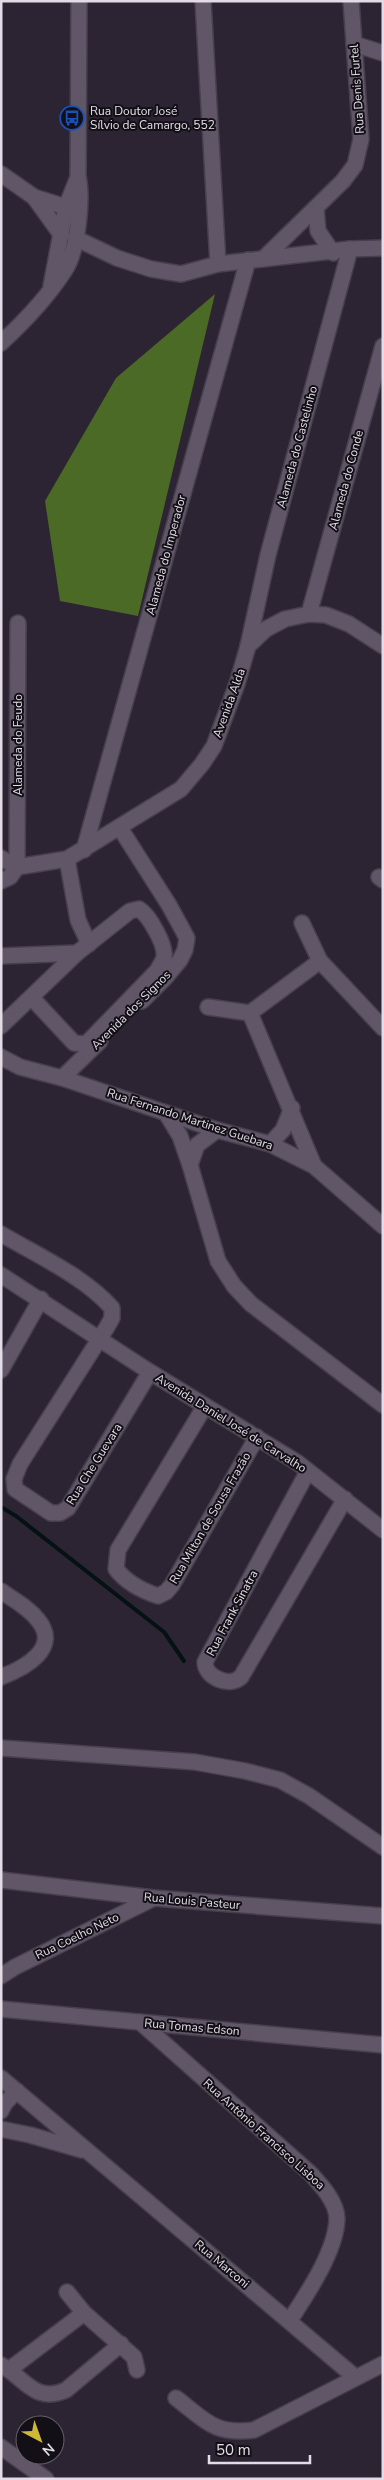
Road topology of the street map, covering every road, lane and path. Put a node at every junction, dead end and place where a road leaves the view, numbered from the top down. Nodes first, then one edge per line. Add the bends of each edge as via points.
1 (79, 1) edge
2 (203, 1) edge
3 (351, 1) edge
4 (354, 44) junction
5 (383, 53) edge
6 (1, 174) edge
7 (78, 176) junction
8 (34, 197) junction
9 (66, 207) junction
10 (316, 208) junction
11 (71, 232) junction
12 (383, 248) edge
13 (350, 250) junction
14 (333, 253) junction
15 (263, 259) junction
16 (248, 260) junction
17 (218, 264) junction
18 (1, 343) edge
19 (383, 346) edge
20 (309, 614) junction
21 (18, 623) dead end
22 (248, 646) junction
23 (383, 646) edge
24 (120, 828) junction
25 (84, 850) junction
26 (1, 858) edge
27 (67, 859) junction
28 (18, 867) junction
29 (1, 881) edge
30 (302, 923) dead end
31 (83, 948) junction
32 (1, 956) edge
33 (320, 961) junction
34 (32, 998) junction
35 (208, 1007) dead end
36 (250, 1013) junction
37 (1, 1026) edge
38 (383, 1028) edge
39 (1, 1057) edge
40 (62, 1078) junction
41 (292, 1108) junction
42 (166, 1113) junction
43 (216, 1130) junction
44 (270, 1144) junction
45 (190, 1165) junction
46 (314, 1166) junction
47 (383, 1226) edge
48 (1, 1234) edge
49 (1, 1275) edge
50 (42, 1299) junction
51 (100, 1338) junction
52 (1, 1370) edge
53 (150, 1372) junction
54 (383, 1405) edge
55 (205, 1406) junction
56 (257, 1437) junction
57 (308, 1471) junction
58 (345, 1499) junction
59 (383, 1530) edge
60 (1, 1591) edge
61 (1, 1677) edge
62 (1, 1748) edge
63 (382, 1844) edge
64 (1, 1880) edge
65 (154, 1898) junction
66 (383, 1906) edge
67 (376, 1916) edge
68 (1, 1976) edge
69 (1, 2009) edge
70 (140, 2022) junction
71 (379, 2048) edge
72 (1, 2078) edge
73 (17, 2091) junction
74 (1, 2111) edge
75 (42, 2113) junction
76 (1, 2129) edge
77 (30, 2135) junction
78 (88, 2152) junction
79 (67, 2292) dead end
80 (84, 2313) junction
81 (290, 2320) junction
82 (120, 2344) junction
83 (383, 2364) edge
84 (6, 2367) edge
85 (137, 2370) dead end
86 (355, 2377) junction
87 (176, 2398) dead end
88 (1, 2446) edge
89 (46, 2479) edge

1 - 7 street
2 - 17 street
3 - 4 street, Rua Denis Furtel
4 - 5 street
4 - 10 street, Rua Denis Furtel via 361,139 355,165
6 - 8 street
7 - 9 street
7 - 11 street via 81,191
8 - 9 street
8 - 11 street
9 - 11 street
10 - 14 street via 318,231
10 - 15 street, Rua Denis Furtel
11 - 17 street via 117,258 150,269 181,274
11 - 18 street via 66,269 31,315
12 - 13 street
13 - 14 street
13 - 22 street, Alameda do Castelinho via 268,555
14 - 15 street
15 - 16 street
16 - 17 street
16 - 25 street, Alameda do Imperador
19 - 20 street, Alameda do Conde
20 - 22 street, Avenida Alda via 285,619 266,629
20 - 23 street, Avenida Alda via 326,615 349,624
21 - 28 street, Alameda do Feudo
22 - 24 street, Avenida Alda via 222,727 202,764 181,789
24 - 25 street, Avenida Alda
24 - 40 street, Avenida dos Signos via 187,938 186,950 165,978
25 - 27 street, Avenida Alda
26 - 28 street
27 - 28 street, Avenida Alda
27 - 31 street
28 - 29 street via 10,877
30 - 33 street
31 - 32 street
31 - 34 street
31 - 34 street via 130,911 139,909 145,913 161,940 164,956 157,971 86,1044 74,1043
33 - 36 street
33 - 38 street
34 - 37 street
35 - 36 street
36 - 41 street
39 - 40 street via 20,1067
40 - 42 street, Rua Fernando Martinez Guebara
41 - 44 street via 283,1130
41 - 46 street
42 - 43 street, Rua Fernando Martinez Guebara
42 - 45 street via 180,1136
43 - 44 street, Rua Fernando Martinez Guebara
43 - 45 street via 197,1145
44 - 46 street, Rua Fernando Martinez Guebara
45 - 54 street via 216,1255 234,1286 258,1310
46 - 47 street, Rua Fernando Martinez Guebara
48 - 51 street via 65,1272 112,1308 112,1318
49 - 50 street, Avenida Daniel José de Carvalho
50 - 51 street, Avenida Daniel José de Carvalho
50 - 52 street
51 - 53 street, Avenida Daniel José de Carvalho
51 - 53 street, Rua Che Guevara via 20,1464 14,1489 24,1496 51,1513 60,1513 68,1508
53 - 55 street, Avenida Daniel José de Carvalho
55 - 56 street, Avenida Daniel José de Carvalho
55 - 56 street, Rua Milton de Sousa Frazão via 118,1550 116,1569 146,1592 158,1596 172,1585
56 - 57 street, Avenida Daniel José de Carvalho
57 - 58 street, Avenida Daniel José de Carvalho
57 - 58 street, Rua Frank Sinatra via 205,1662 209,1673 229,1683 236,1682 241,1676
58 - 59 street, Avenida Daniel José de Carvalho
60 - 61 street via 39,1621 46,1634 39,1656
62 - 63 street via 195,1762 245,1770 280,1780
64 - 65 street, Rua Louis Pasteur
65 - 67 street, Rua Louis Pasteur
65 - 68 street, Rua Coelho Neto via 15,1966
66 - 67 street
69 - 70 street, Rua Tomas Edson
70 - 71 street, Rua Tomas Edson
70 - 81 street, Rua Antônio Francisco Lisboa via 310,2173 327,2192 337,2218 329,2250
72 - 73 street, Rua Marconi
73 - 74 street
73 - 75 street, Rua Marconi
75 - 77 street via 40,2126
75 - 78 street, Rua Marconi
76 - 77 street, Rua Marconi
77 - 78 street, Rua Marconi
78 - 81 street, Rua Marconi
79 - 80 street
80 - 82 street
80 - 84 street
81 - 86 street, Rua Marconi
82 - 84 street via 75,2383 55,2394 33,2389
82 - 85 street via 134,2357
83 - 86 street
86 - 87 street via 254,2430 234,2433 216,2428
88 - 89 street

